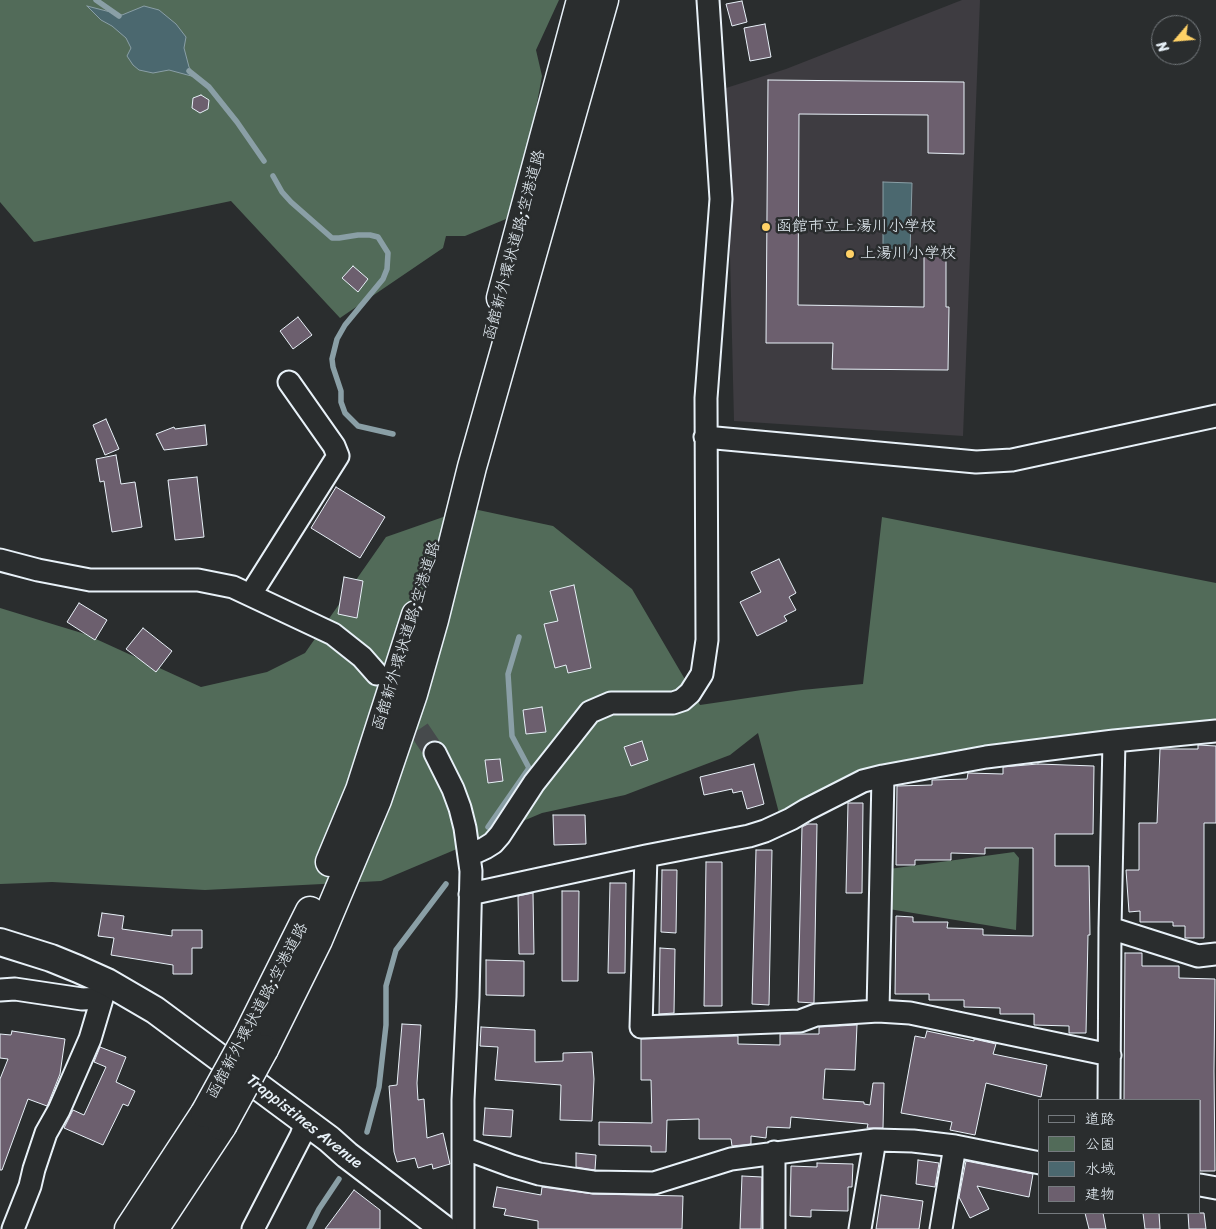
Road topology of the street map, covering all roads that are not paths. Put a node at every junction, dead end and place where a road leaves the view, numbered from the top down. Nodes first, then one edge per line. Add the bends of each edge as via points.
1 (581, 0) edge
2 (604, 0) edge
3 (708, 0) edge
4 (290, 382) dead end
5 (1216, 416) edge
6 (705, 437) junction
7 (0, 560) edge
8 (256, 586) dead end
9 (376, 674) dead end
10 (1216, 731) edge
11 (1114, 741) junction
12 (435, 753) tunnel mouth
13 (883, 776) junction
14 (470, 855) junction
15 (646, 856) junction
16 (470, 894) junction
17 (1110, 928) junction
18 (0, 942) edge
19 (1216, 954) edge
20 (0, 990) edge
21 (104, 990) junction
22 (878, 1011) junction
23 (255, 1043) junction
24 (1110, 1055) junction
25 (1109, 1099) edge
26 (213, 1120) junction
27 (306, 1122) junction
28 (875, 1140) junction
29 (955, 1146) junction
30 (463, 1148) junction
31 (774, 1152) junction
32 (1038, 1163) edge
33 (1201, 1185) edge
34 (1216, 1188) edge
35 (13, 1229) edge
36 (129, 1229) edge
37 (154, 1229) edge
38 (253, 1229) edge
39 (447, 1229) edge
40 (774, 1229) edge
41 (860, 1229) edge
42 (941, 1229) edge

1 - 23 highway, 函館新外環状道路;空港道路 via 409,640 360,790
2 - 23 highway, 函館新外環状道路;空港道路 via 472,467 414,694 377,800 326,922
3 - 6 street via 720,199
4 - 8 street via 338,456
5 - 6 street via 1012,460 976,462
6 - 14 street via 706,640 702,674 696,686 673,704 611,703 590,712 534,783 500,835 493,843
7 - 9 street via 90,580 198,580 233,587 333,634 362,657
10 - 11 street
11 - 13 street via 986,757
11 - 17 street
12 - 14 street via 458,802
13 - 15 street via 863,781 765,831
13 - 22 street
14 - 16 street
15 - 16 street
15 - 22 street via 641,1027 800,1021 816,1016
16 - 30 street
17 - 19 street via 1198,956
17 - 24 street
18 - 21 main road, Trappistines Avenue via 51,958
20 - 21 street via 15,989 82,999
21 - 27 main road, Trappistines Avenue via 155,1010
21 - 35 street via 90,1039 46,1133
22 - 24 street via 910,1013
23 - 26 highway, 函館新外環状道路;空港道路, bridge
24 - 25 street
26 - 36 highway, 函館新外環状道路;空港道路
26 - 37 highway, 函館新外環状道路;空港道路
27 - 38 street
27 - 39 main road, Trappistines Avenue
28 - 29 street
28 - 31 street
28 - 41 street
29 - 32 street
29 - 42 street
30 - 31 street via 540,1174 593,1182 654,1183 731,1159
30 - 39 street
31 - 40 street
33 - 34 street

